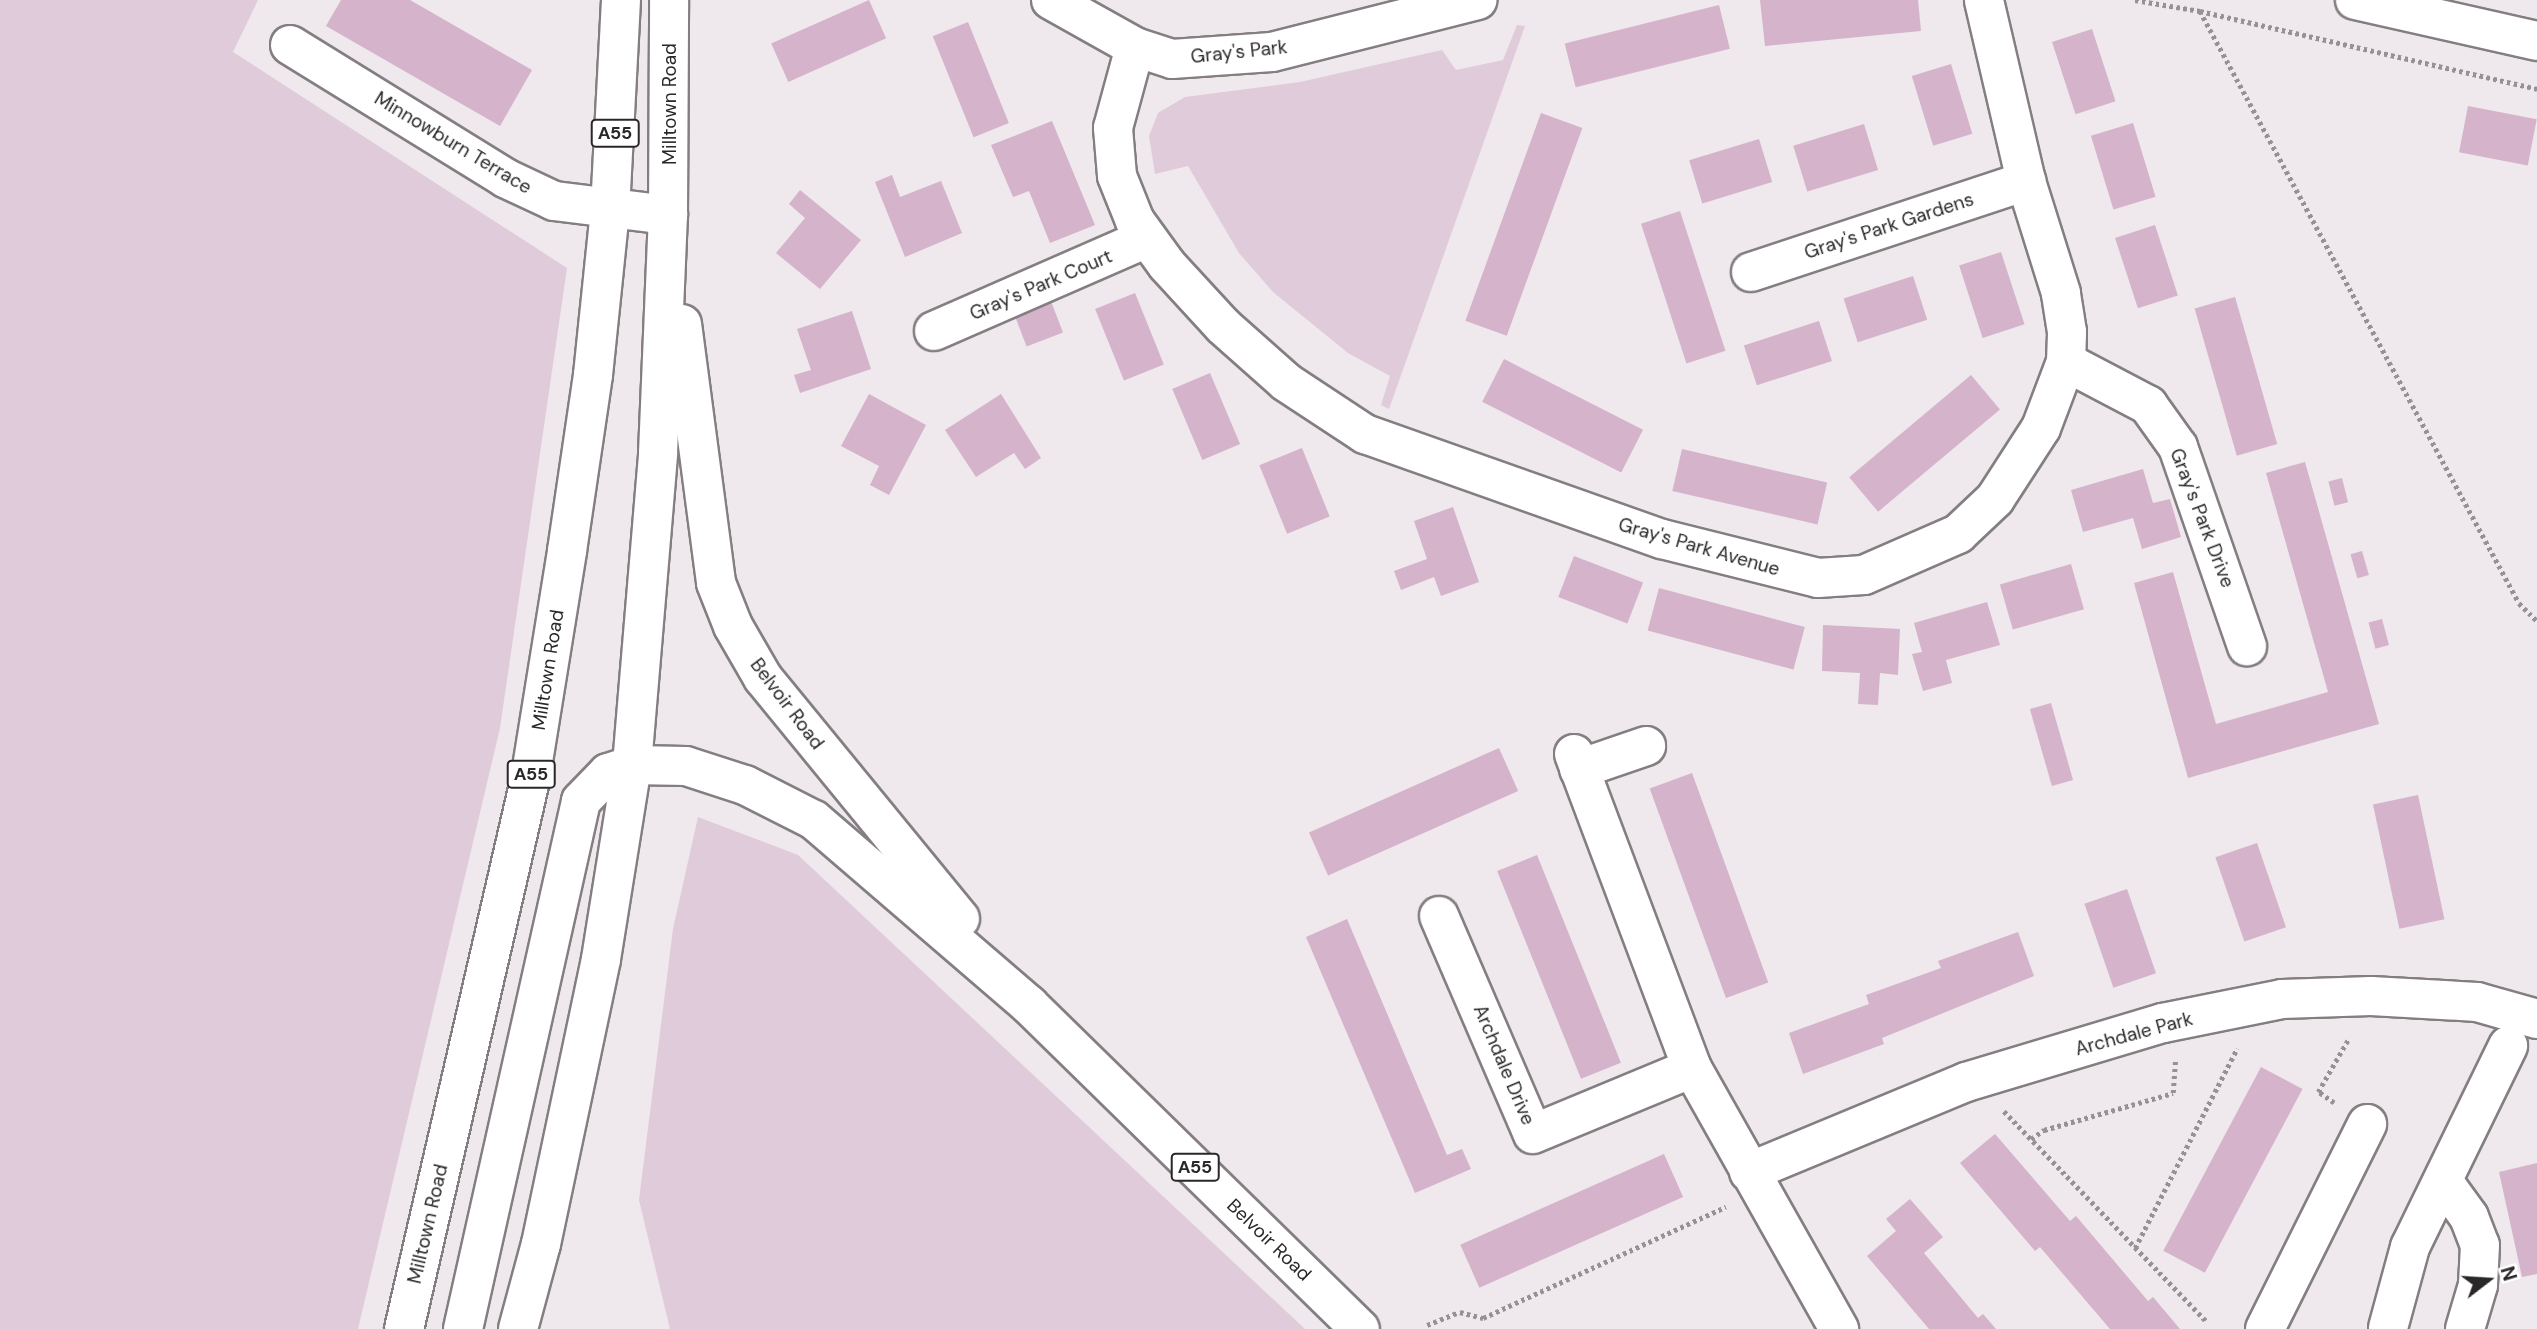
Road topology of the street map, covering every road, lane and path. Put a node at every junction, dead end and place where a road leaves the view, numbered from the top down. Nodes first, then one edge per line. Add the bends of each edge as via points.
1 (621, 0) edge
2 (668, 0) edge
3 (1051, 0) edge
4 (1478, 0) edge
5 (1984, 0) edge
6 (2135, 0) edge
7 (2355, 0) edge
8 (2200, 11) junction
9 (1359, 15) edge
10 (2537, 41) edge
11 (290, 45) dead end
12 (1135, 47) junction
13 (2537, 89) edge
14 (2026, 181) junction
15 (610, 210) junction
16 (668, 215) junction
17 (1147, 238) junction
18 (1752, 272) dead end
19 (934, 331) dead end
20 (2066, 362) junction
21 (2537, 621) edge
22 (2247, 646) dead end
23 (1646, 746) dead end
24 (632, 765) junction
25 (1439, 916) dead end
26 (2371, 996) junction
27 (1029, 1005) junction
28 (2537, 1019) edge
29 (2243, 1036) dead end
30 (2508, 1046) dead end
31 (2175, 1057) dead end
32 (1692, 1068) junction
33 (1975, 1080) junction
34 (2367, 1124) joint
35 (2031, 1139) junction
36 (2443, 1181) junction
37 (1754, 1182) junction
38 (2135, 1248) junction
39 (2206, 1321) dead end
40 (1427, 1325) dead end
41 (404, 1329) edge
42 (463, 1329) edge
43 (518, 1329) edge
44 (1360, 1329) edge
45 (1839, 1329) edge
46 (2265, 1329) edge
47 (2385, 1329) edge
48 (2465, 1329) edge

1 - 15 main road, Milltown Road / A55
2 - 16 main road, Milltown Road / A55
3 - 12 main road, Gray's Park
4 - 9 main road, Gray's Park
5 - 14 main road, Gray's Park Avenue
6 - 8 path
7 - 10 main road
8 - 13 path
8 - 21 path via 2519,603
9 - 12 main road, Gray's Park via 1259,53 1172,59
11 - 15 main road, Minnowburn Terrace via 505,178 554,201
12 - 17 main road, Gray's Park Avenue via 1113,128 1117,176
14 - 18 main road, Gray's Park Gardens
14 - 20 main road, Gray's Park Avenue via 2061,293
15 - 16 main road, Minnowburn Terrace
15 - 41 main road, Milltown Road / A55 via 593,375 530,780
16 - 24 main road, Milltown Road / A55 via 658,453
16 - 27 main road, Belvoir Road / A55 via 716,583 733,626 763,678
17 - 19 main road, Gray's Park Court
17 - 20 main road, Gray's Park Avenue via 1223,326 1286,382 1364,434 1662,540 1818,578 1864,575 1958,534 1995,499 2041,428
20 - 22 main road, Gray's Park Drive via 2148,405 2178,447
23 - 32 main road via 1577,762
24 - 27 main road, Belvoir Road / A55 via 686,766 745,785 814,820
24 - 42 main road via 608,773 581,801
24 - 43 main road, Milltown Road / A55 via 601,959 541,1244
25 - 32 main road, Archdale Drive via 1533,1134
26 - 28 main road, Archdale Park via 2477,1002
26 - 33 main road, Archdale Park via 2282,999 2163,1023
26 - 34 path via 2318,1092
27 - 44 main road, Belvoir Road / A55
29 - 38 path
30 - 36 main road
31 - 35 path via 2173,1093 2045,1130
32 - 37 main road
33 - 35 path
33 - 37 main road, Archdale Park
34 - 46 main road
35 - 38 path
36 - 47 main road via 2410,1247
36 - 48 main road via 2469,1217 2480,1245 2478,1285
37 - 40 path via 1483,1318 1460,1312
37 - 45 main road
38 - 39 path

